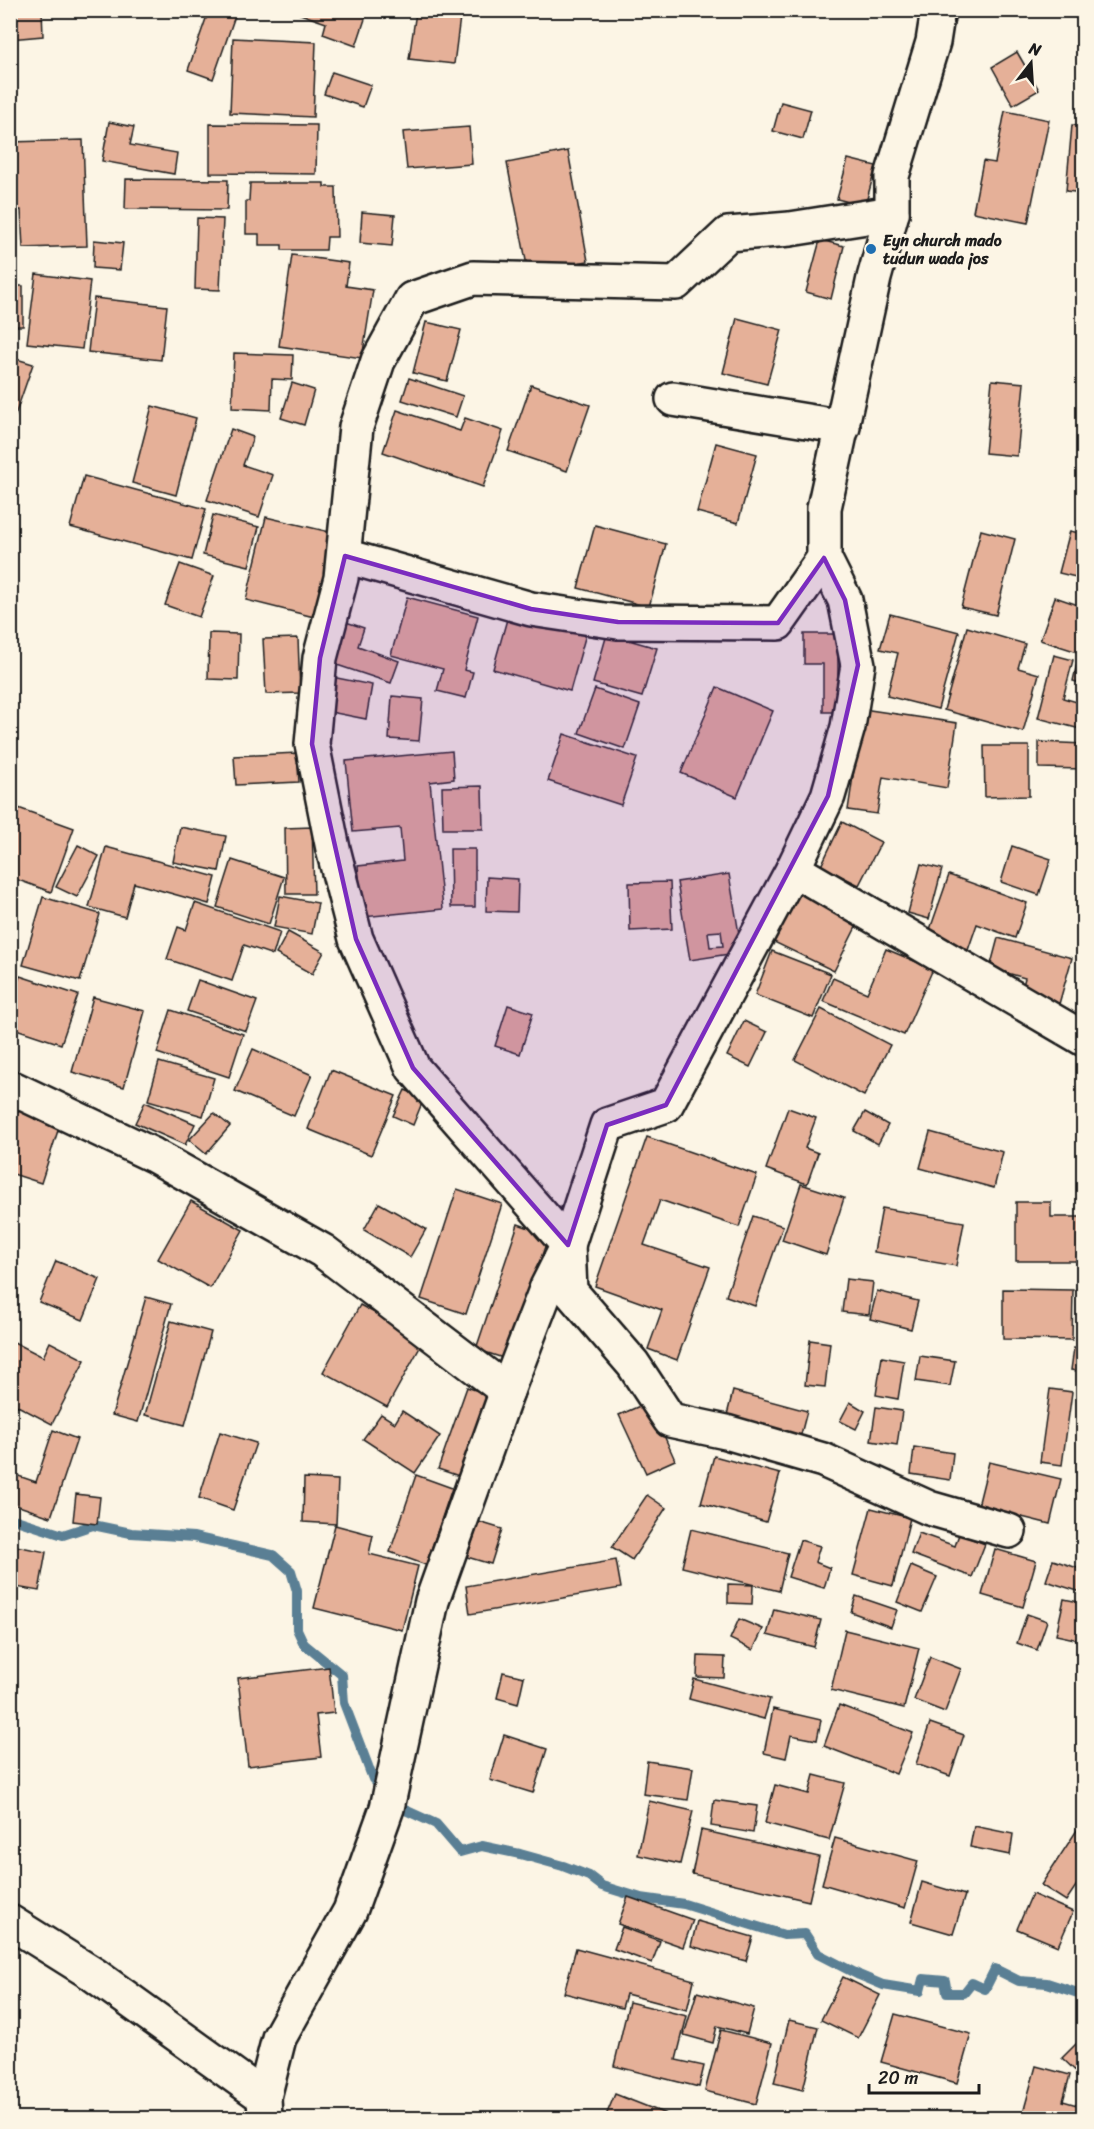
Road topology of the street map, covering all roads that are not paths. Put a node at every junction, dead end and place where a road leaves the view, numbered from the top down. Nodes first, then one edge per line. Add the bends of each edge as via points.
1 (938, 10) edge
2 (892, 213) junction
3 (673, 399) dead end
4 (843, 427) junction
5 (345, 556) junction
6 (824, 558) junction
7 (793, 869) junction
8 (1083, 1039) edge
9 (10, 1087) edge
10 (568, 1245) junction
11 (507, 1391) junction
12 (1009, 1531) dead end
13 (10, 1922) edge
14 (265, 2108) edge

1 - 2 street via 933,42 892,176
2 - 4 street via 874,278
2 - 5 street via 728,234 676,283 473,278 412,299 378,361 356,427
3 - 4 street
4 - 6 street via 824,508
5 - 6 street via 531,609 618,622 766,623 778,623
5 - 10 street via 320,658 312,744 356,939 413,1068
6 - 7 street via 845,600 858,665 848,727 828,796
7 - 8 street
7 - 10 street via 666,1105 608,1125
9 - 11 street via 153,1155 323,1251
10 - 11 street via 547,1287
10 - 12 street via 570,1291 633,1364 670,1420 823,1460 929,1508
11 - 14 street via 432,1601 387,1808 350,1911 279,2038
13 - 14 street via 93,1974

